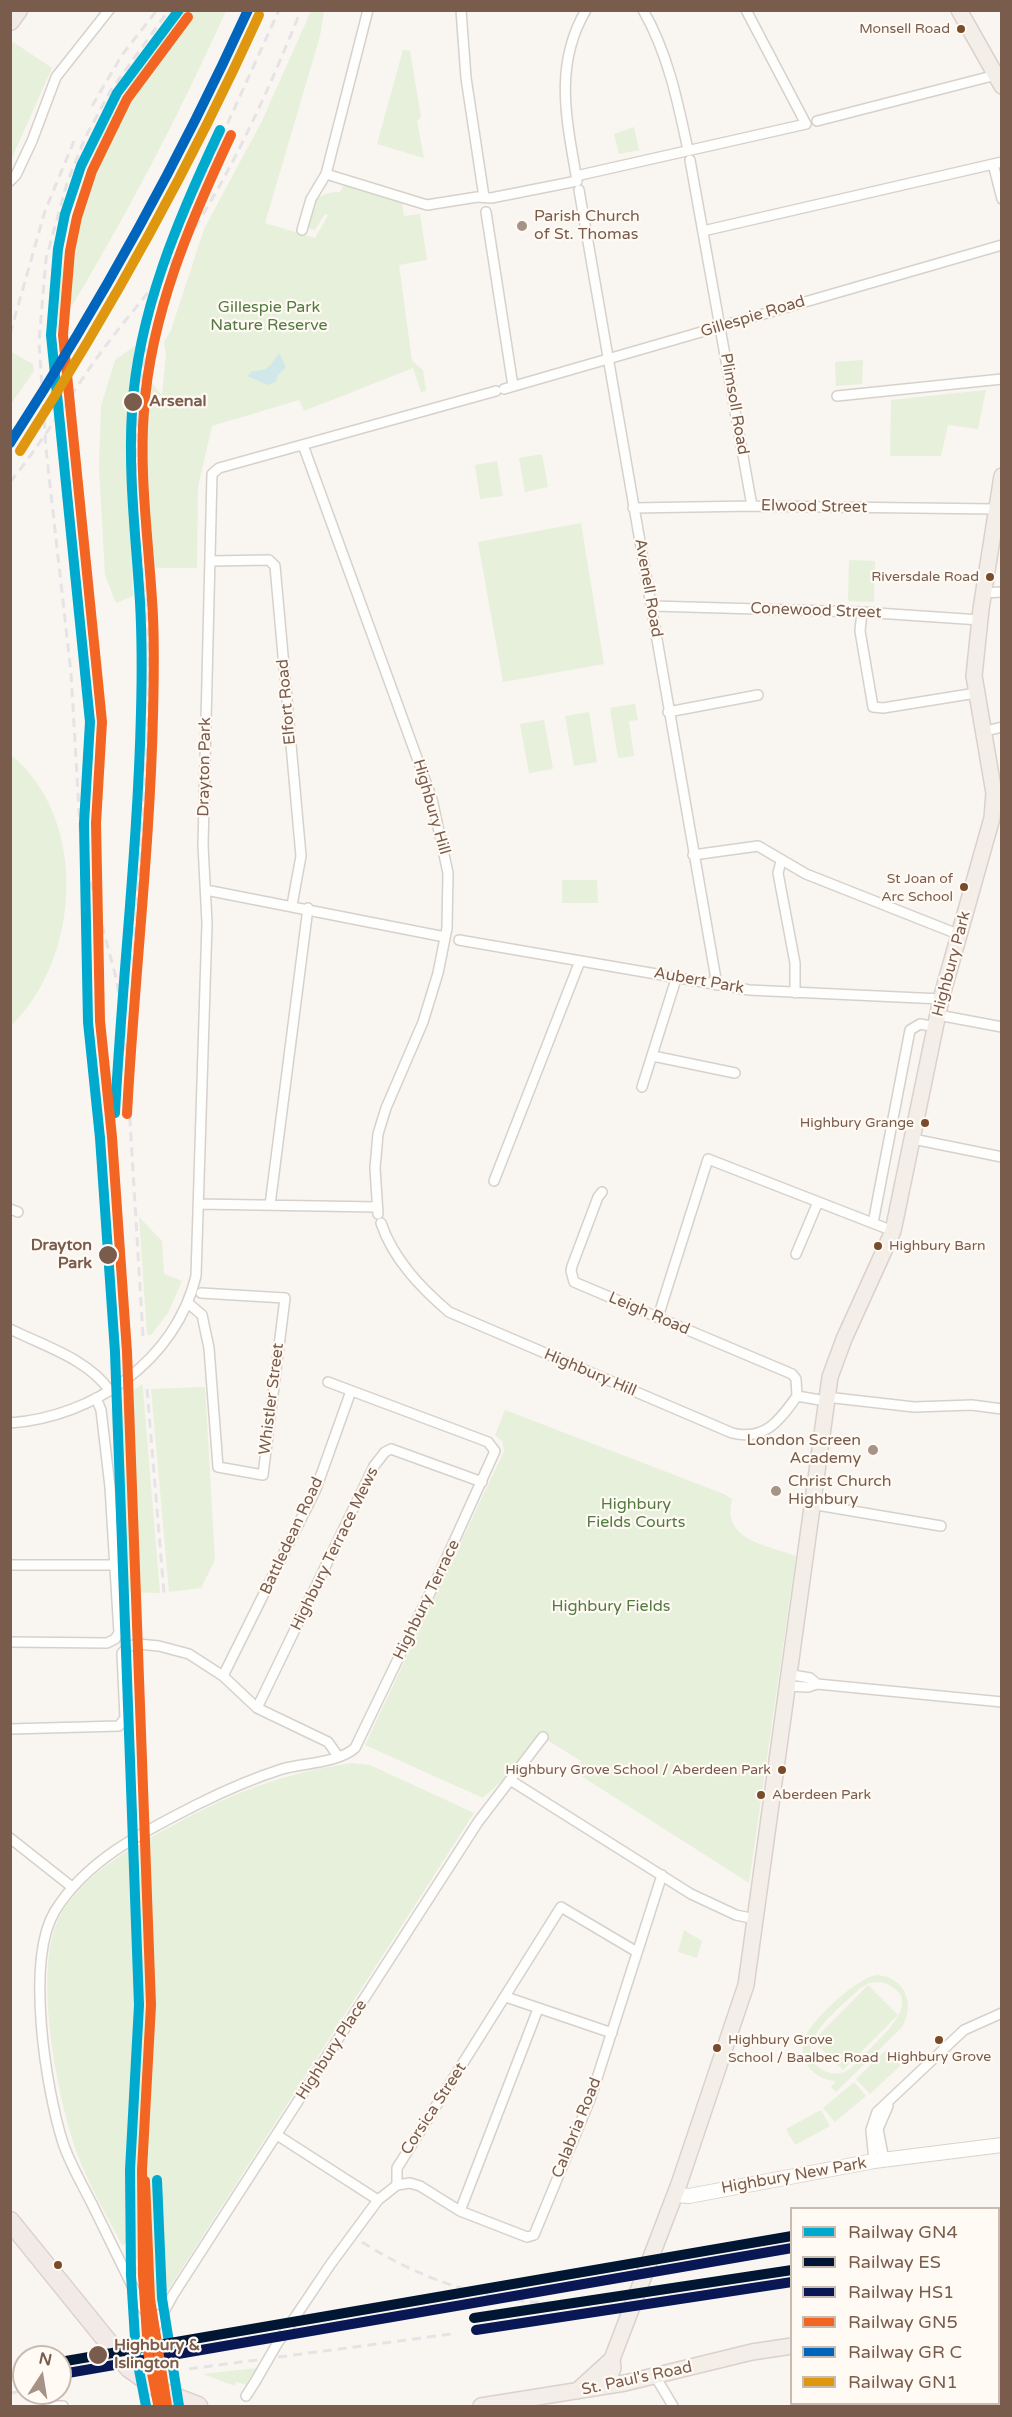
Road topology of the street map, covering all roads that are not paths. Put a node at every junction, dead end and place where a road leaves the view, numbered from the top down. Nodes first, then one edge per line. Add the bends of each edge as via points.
1 (18, 10) edge
2 (109, 10) edge
3 (368, 10) edge
4 (461, 10) edge
5 (586, 10) edge
6 (643, 10) edge
7 (746, 10) edge
8 (959, 10) edge
9 (10, 21) edge
10 (1000, 82) edge
11 (817, 121) dead end
12 (689, 155) junction
13 (997, 163) edge
14 (326, 174) junction
15 (10, 181) edge
16 (578, 182) junction
17 (484, 197) junction
18 (1002, 199) edge
19 (486, 212) dead end
20 (302, 230) dead end
21 (703, 231) junction
22 (1002, 245) edge
23 (721, 327) junction
24 (609, 359) junction
25 (1002, 379) edge
26 (504, 388) junction
27 (837, 396) dead end
28 (303, 444) junction
29 (213, 472) joint
30 (1002, 476) edge
31 (752, 506) junction
32 (633, 507) junction
33 (995, 509) junction
34 (210, 561) junction
35 (1002, 592) edge
36 (983, 593) junction
37 (653, 606) junction
38 (862, 612) junction
39 (980, 620) junction
40 (976, 693) junction
41 (758, 695) dead end
42 (668, 712) junction
43 (1002, 728) edge
44 (982, 732) junction
45 (997, 820) edge
46 (693, 855) junction
47 (781, 861) junction
48 (206, 890) junction
49 (292, 905) junction
50 (308, 908) junction
51 (960, 935) junction
52 (445, 937) junction
53 (459, 940) dead end
54 (580, 961) junction
55 (677, 976) junction
56 (717, 986) junction
57 (795, 993) junction
58 (941, 999) junction
59 (937, 1021) junction
60 (1002, 1027) edge
61 (653, 1056) junction
62 (735, 1073) dead end
63 (642, 1087) dead end
64 (913, 1139) junction
65 (1002, 1157) edge
66 (494, 1181) dead end
67 (602, 1192) dead end
68 (818, 1202) junction
69 (198, 1203) junction
70 (270, 1205) junction
71 (379, 1214) junction
72 (873, 1223) junction
73 (893, 1231) junction
74 (796, 1254) dead end
75 (201, 1293) dead end
76 (188, 1303) junction
77 (658, 1317) junction
78 (10, 1329) edge
79 (328, 1382) dead end
80 (110, 1391) junction
81 (351, 1391) junction
82 (797, 1396) junction
83 (96, 1398) junction
84 (826, 1399) junction
85 (1002, 1409) edge
86 (10, 1424) edge
87 (482, 1482) junction
88 (811, 1504) junction
89 (941, 1526) dead end
90 (10, 1564) edge
91 (115, 1565) junction
92 (10, 1642) edge
93 (223, 1676) junction
94 (787, 1680) junction
95 (1002, 1702) edge
96 (257, 1708) junction
97 (10, 1729) edge
98 (543, 1737) dead end
99 (338, 1756) junction
100 (510, 1780) junction
101 (10, 1838) edge
102 (662, 1875) junction
103 (72, 1887) junction
104 (755, 1919) junction
105 (637, 1952) junction
106 (506, 1997) junction
107 (538, 2009) junction
108 (1002, 2013) edge
109 (612, 2033) junction
110 (277, 2135) junction
111 (1002, 2145) edge
112 (879, 2160) junction
113 (397, 2185) junction
114 (677, 2189) junction
115 (378, 2200) junction
116 (460, 2211) junction
117 (10, 2221) edge
118 (162, 2317) junction
119 (790, 2346) edge
120 (612, 2359) junction
121 (138, 2375) junction
122 (655, 2376) junction
123 (606, 2386) junction
124 (577, 2391) junction
125 (246, 2396) dead end
126 (50, 2406) edge
127 (63, 2406) edge
128 (198, 2406) edge
129 (214, 2406) edge
130 (481, 2406) edge
131 (673, 2406) edge

1 - 9 highway
2 - 15 street via 56,77 32,141
3 - 14 street
4 - 17 street via 466,78
5 - 16 street, Avenell Road via 569,45 566,64 566,105
6 - 12 street, Plimsoll Road via 662,50
7 - 12 street via 806,124
8 - 10 main road
10 - 11 street
12 - 16 street
12 - 21 street, Plimsoll Road
13 - 18 street
13 - 21 street
14 - 17 street via 427,205
14 - 20 street via 311,199
16 - 17 street
16 - 24 street, Avenell Road
19 - 26 street
21 - 23 street, Plimsoll Road
22 - 23 street, Gillespie Road
23 - 24 street, Gillespie Road
23 - 31 street, Plimsoll Road
24 - 26 street, Gillespie Road
24 - 32 street, Avenell Road
25 - 27 street
26 - 28 street, Gillespie Road
28 - 29 street, Gillespie Road
28 - 52 street, Highbury Hill via 432,799 448,873
29 - 34 street, Drayton Park
30 - 33 main road, Highbury Park
31 - 32 street, Elwood Street
31 - 33 street, Elwood Street
32 - 37 street, Avenell Road
33 - 36 main road, Highbury Park
34 - 48 street, Drayton Park via 203,845
34 - 49 street, Elfort Road via 269,560 275,566 301,856
35 - 36 street
36 - 39 main road, Highbury Park
37 - 38 street, Conewood Street
37 - 42 street, Avenell Road
38 - 39 street, Conewood Street
38 - 40 street via 860,631 872,709
39 - 40 main road, Highbury Park
40 - 44 main road, Highbury Park
41 - 42 street
42 - 46 street, Avenell Road
43 - 44 street
44 - 45 main road, Highbury Park
45 - 51 main road, Highbury Park
46 - 47 street via 750,845
46 - 56 street, Avenell Road
47 - 51 street
47 - 57 street via 778,873 795,963
48 - 49 street
48 - 69 street, Drayton Park
49 - 50 street
50 - 52 street
50 - 70 street
51 - 58 main road, Highbury Park
52 - 71 street, Highbury Hill via 423,1022 378,1134 375,1168
53 - 54 street, Aubert Park
54 - 55 street, Aubert Park
54 - 66 street
55 - 56 street, Aubert Park
55 - 61 street
56 - 57 street, Aubert Park
57 - 58 street, Aubert Park
58 - 59 main road, Highbury Park
59 - 60 street
59 - 64 main road, Highbury Park
59 - 72 street, Highbury Park via 910,1030
61 - 62 street
61 - 63 street
64 - 65 street
64 - 73 main road, Highbury Park
67 - 77 street, Leigh Road via 576,1256 572,1277 579,1284
68 - 72 street
68 - 74 street
68 - 77 street via 708,1160
69 - 70 street
69 - 76 street, Drayton Park via 198,1264
70 - 71 street
71 - 82 street, Highbury Hill via 388,1240 422,1289 449,1312 732,1433 751,1435 770,1429
72 - 73 street
73 - 84 main road, Highbury Park via 844,1339
75 - 76 street, Whistler Street via 285,1298 262,1475 218,1467 209,1348 202,1315
76 - 80 street, Drayton Park via 173,1331 149,1359
77 - 82 street, Leigh Road via 792,1374
78 - 80 street via 82,1364
79 - 81 street
80 - 83 street, Drayton Park
81 - 87 street, Highbury Terrace via 488,1442 495,1451
81 - 93 street, Battledean Road via 316,1489
82 - 84 street
83 - 86 street, Drayton Park via 58,1415
83 - 91 street via 101,1410 110,1488
84 - 85 street via 911,1407 972,1405
84 - 88 main road
87 - 96 street, Highbury Terrace Mews via 391,1449 385,1452 374,1466
87 - 99 street, Highbury Terrace via 355,1748
88 - 89 street
88 - 94 main road
90 - 91 street
91 - 92 street via 119,1629 115,1639 107,1643
93 - 96 street
93 - 97 street via 189,1654 167,1647 133,1644 121,1657 125,1718 119,1726
94 - 95 street via 810,1678 817,1684
94 - 104 main road
96 - 99 street via 333,1747
98 - 100 street, Highbury Place
99 - 103 street via 280,1770 200,1803 95,1863
100 - 102 street
100 - 110 street, Highbury Place via 478,1822
101 - 103 street
102 - 104 street via 722,1908
102 - 105 street, Calabria Road
103 - 118 street via 54,1913 44,1947 40,2009 48,2074 63,2142 74,2168 144,2310
104 - 114 main road via 743,1995
105 - 106 street, Corsica Street via 561,1907
105 - 109 street, Calabria Road
106 - 107 street
106 - 113 street, Corsica Street via 397,2168
107 - 109 street
107 - 116 street
108 - 112 street, Highbury New Park via 964,2030 877,2112 872,2120
109 - 116 street, Calabria Road via 591,2097 534,2235 527,2237
110 - 115 street
110 - 118 street, Highbury Place
111 - 112 street
112 - 114 street, Highbury New Park via 689,2196
113 - 115 street
113 - 116 street, Calabria Road via 420,2186
114 - 120 main road
115 - 125 street, bridge via 330,2265
117 - 121 highway
118 - 121 street, Highbury Place
119 - 122 main road, St. Paul's Road
120 - 123 main road
120 - 124 main road
121 - 128 highway via 172,2397
122 - 123 main road, St. Paul's Road
122 - 131 street
123 - 124 main road, St. Paul's Road
124 - 130 main road, St. Paul's Road
126 - 127 street
128 - 129 highway

